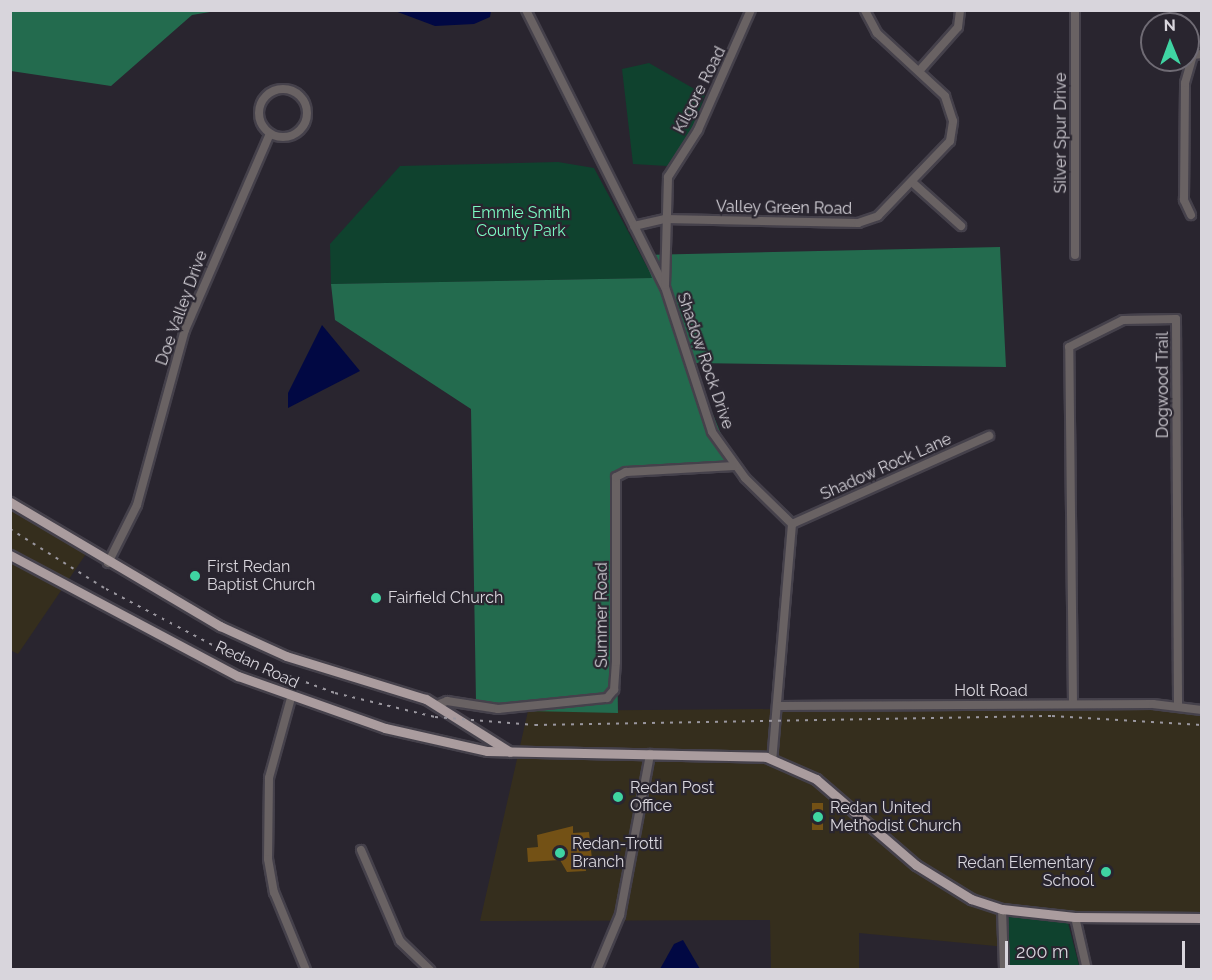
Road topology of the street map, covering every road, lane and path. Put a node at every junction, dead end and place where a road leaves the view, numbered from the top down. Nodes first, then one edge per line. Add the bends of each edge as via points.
1 (526, 10) edge
2 (751, 10) edge
3 (865, 10) edge
4 (960, 10) edge
5 (1075, 10) edge
6 (1202, 54) edge
7 (920, 70) junction
8 (270, 134) junction
9 (912, 182) junction
10 (1191, 215) dead end
11 (665, 219) junction
12 (634, 226) junction
13 (961, 226) dead end
14 (1075, 255) dead end
15 (665, 287) junction
16 (989, 436) dead end
17 (735, 465) junction
18 (10, 502) edge
19 (792, 524) junction
20 (10, 555) edge
21 (108, 562) junction
22 (291, 698) junction
23 (1073, 704) junction
24 (437, 705) junction
25 (780, 706) junction
26 (1178, 707) junction
27 (1202, 710) edge
28 (510, 752) junction
29 (650, 754) junction
30 (772, 760) junction
31 (361, 850) dead end
32 (1002, 909) junction
33 (1075, 917) junction
34 (1202, 918) edge
35 (306, 969) edge
36 (430, 969) edge
37 (597, 969) edge
38 (1004, 969) edge
39 (1087, 969) edge

1 - 12 street, Shadow Rock Drive
2 - 11 street, Kilgore Road via 698,130 668,177
3 - 7 street, Valley Green Road via 877,33
4 - 7 street via 958,27
5 - 14 street, Silver Spur Drive
6 - 10 street via 1193,55 1185,83 1184,200
7 - 9 street, Valley Green Road via 951,107 953,132
8 - 8 street via 285,137 305,124 306,106 297,93 282,89 262,100 258,116
8 - 21 street, Doe Valley Drive via 185,330 137,505
9 - 11 street, Valley Green Road via 878,216 858,223
9 - 13 street
11 - 12 street, Valley Green Road
11 - 15 street, Kilgore Road
12 - 15 street, Shadow Rock Drive
15 - 17 street, Shadow Rock Drive via 712,432
16 - 19 street, Shadow Rock Lane
17 - 19 street, Shadow Rock Drive
17 - 24 street, Summer Road via 626,472 616,477 616,662 614,690 607,698 498,709 447,701
18 - 21 main road
19 - 25 street
20 - 22 main road, Redan Road
21 - 24 main road via 253,642
22 - 28 main road, Redan Road via 439,743
22 - 35 street via 269,778 268,859 274,892
23 - 25 street, Holt Road
23 - 26 street, Holt Road
23 - 26 street, Dogwood Trail via 1069,347 1124,320 1176,319
24 - 28 main road
25 - 30 street
26 - 27 street, Holt Road
28 - 29 main road, Redan Road
29 - 30 main road, Redan Road via 745,753
29 - 37 street via 620,915
30 - 32 main road, Redan Road via 816,779 941,884
31 - 36 street via 400,941
32 - 33 main road, Redan Road
32 - 38 street
33 - 34 main road, Redan Road
33 - 39 street

